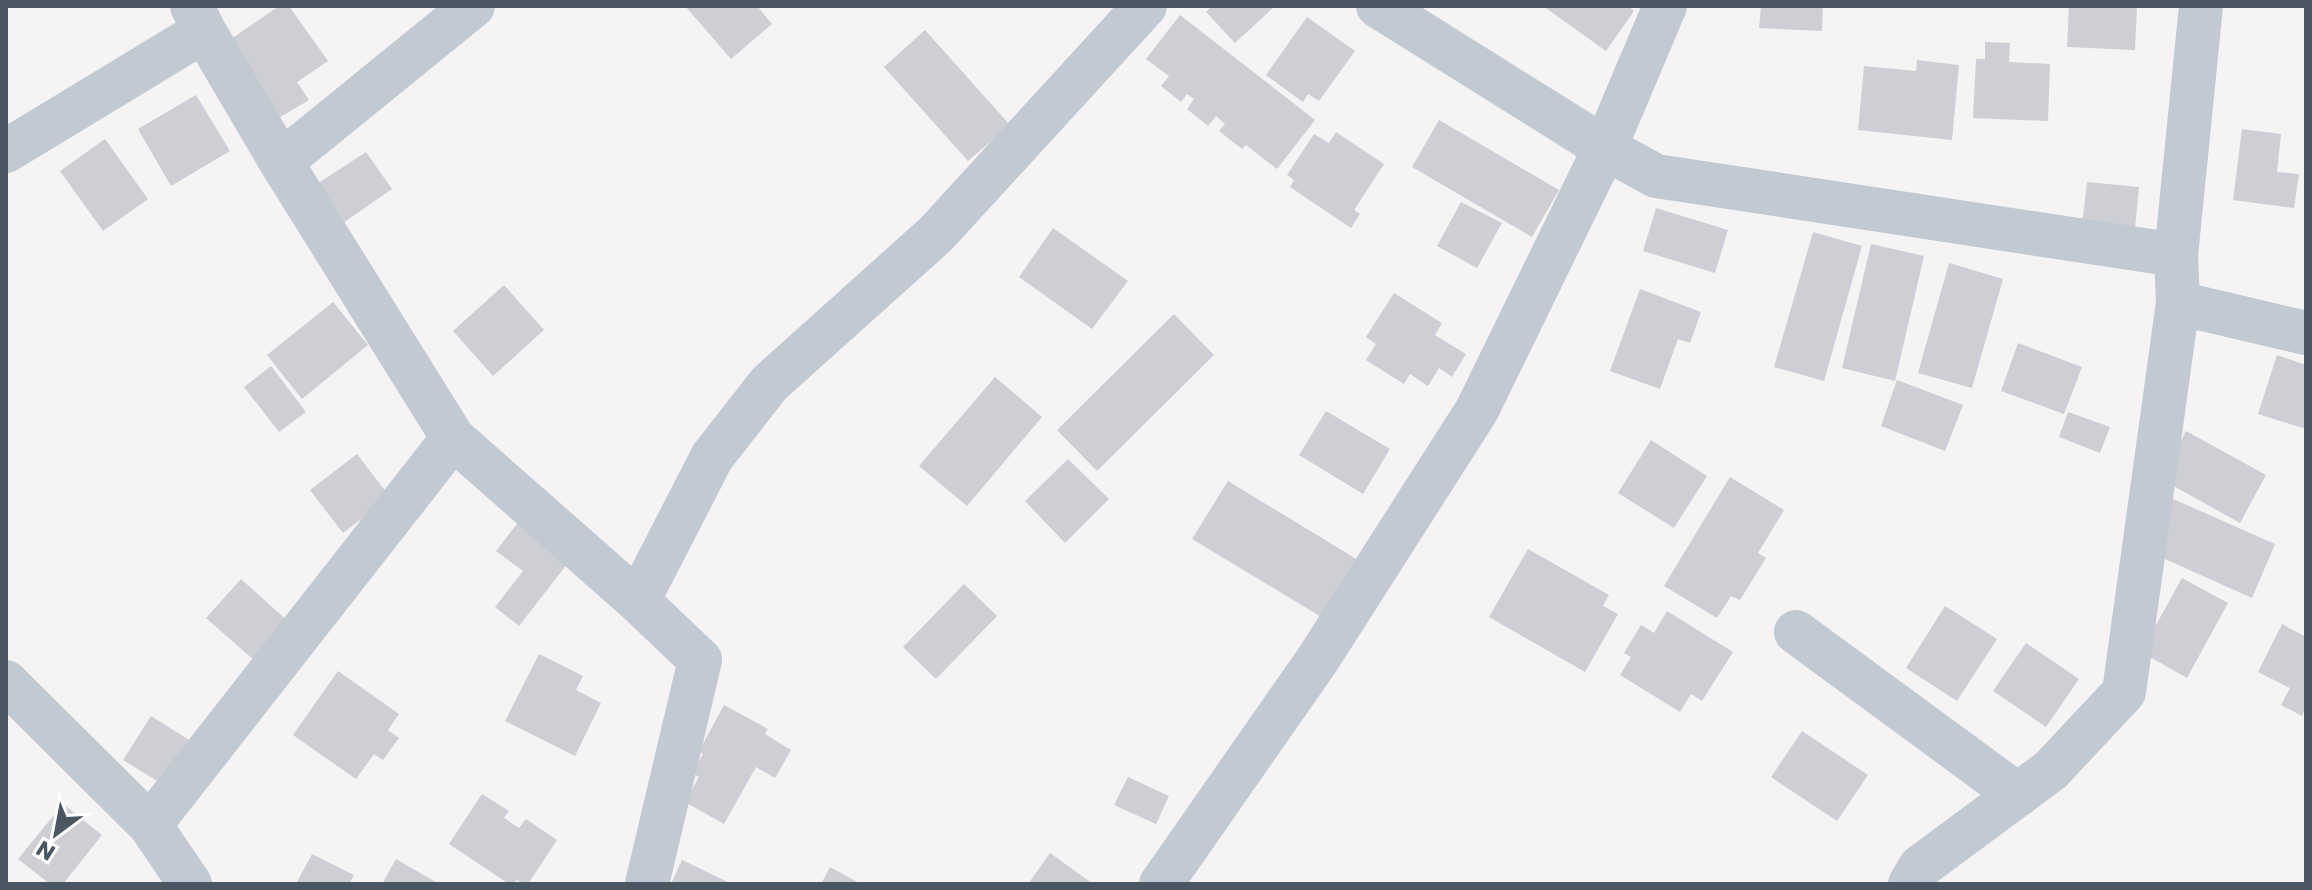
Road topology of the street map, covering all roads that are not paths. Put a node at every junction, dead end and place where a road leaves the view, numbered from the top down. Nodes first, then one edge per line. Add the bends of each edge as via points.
1 (473, 6) edge
2 (1145, 6) edge
3 (1378, 6) edge
4 (1665, 6) edge
5 (2201, 6) edge
6 (198, 19) edge
7 (1605, 148) junction
8 (6, 151) edge
9 (281, 162) junction
10 (2176, 255) junction
11 (2178, 303) junction
12 (2306, 333) edge
13 (453, 438) junction
14 (638, 601) junction
15 (1796, 632) dead end
16 (6, 682) edge
17 (2018, 795) junction
18 (150, 825) junction
19 (190, 884) edge
20 (647, 884) edge
21 (1161, 884) edge
22 (1910, 884) edge

1 - 9 street
2 - 14 street via 936,234 769,384 712,457
3 - 7 street
4 - 7 street
5 - 10 street
6 - 8 street
6 - 9 street
7 - 10 street via 1656,176
7 - 21 street via 1477,410 1318,659
9 - 13 street
10 - 11 street
11 - 12 street
11 - 17 street via 2124,692 2051,770
13 - 14 street
13 - 18 street
14 - 20 street via 700,660
15 - 17 street
16 - 18 street
17 - 22 street via 1920,867
18 - 19 street

